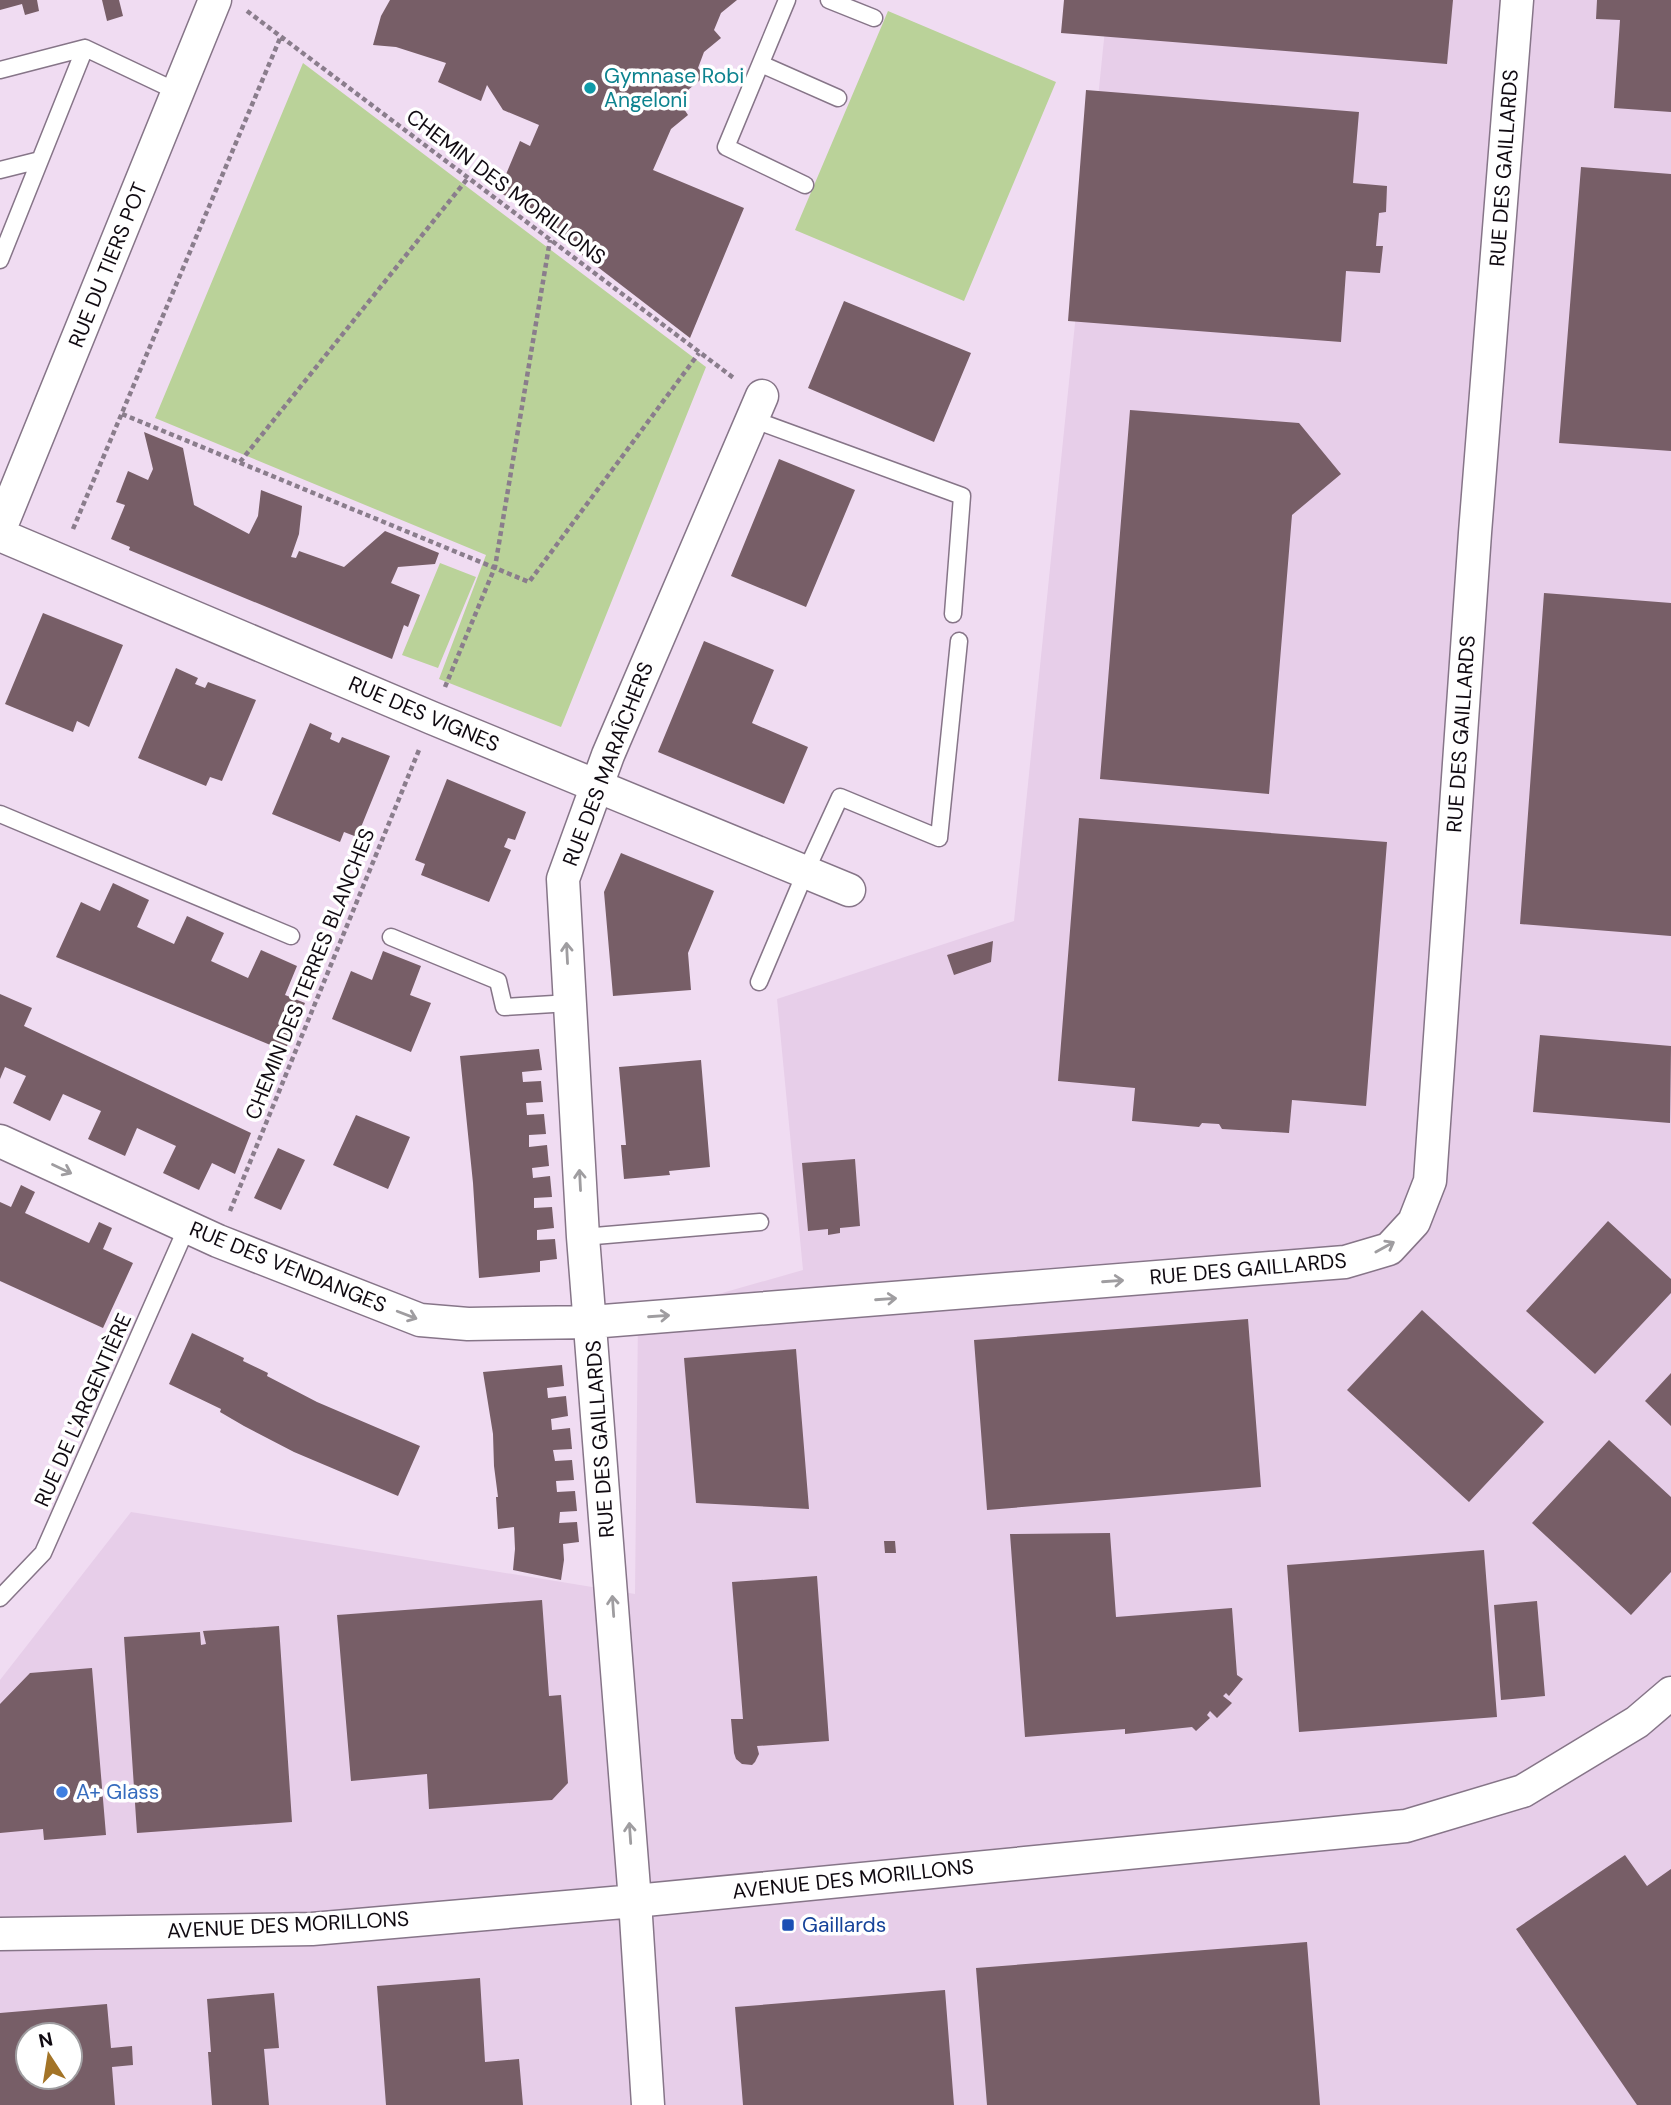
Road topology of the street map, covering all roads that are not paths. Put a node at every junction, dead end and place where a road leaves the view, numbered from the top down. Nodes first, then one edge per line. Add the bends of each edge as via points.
1 (787, 0) edge
2 (829, 0) edge
3 (1517, 0) edge
4 (229, 4) edge
5 (874, 18) dead end
6 (85, 48) junction
7 (761, 64) junction
8 (0, 70) edge
9 (178, 93) junction
10 (838, 98) dead end
11 (40, 160) junction
12 (0, 170) edge
13 (805, 185) dead end
14 (0, 260) edge
15 (757, 408) joint
16 (0, 529) edge
17 (0, 535) edge
18 (953, 614) dead end
19 (959, 641) dead end
20 (596, 786) junction
21 (0, 814) edge
22 (806, 871) junction
23 (849, 890) dead end
24 (291, 936) dead end
25 (391, 937) dead end
26 (759, 982) dead end
27 (570, 1003) junction
28 (0, 1141) edge
29 (760, 1222) dead end
30 (187, 1227) junction
31 (583, 1237) junction
32 (591, 1322) junction
33 (0, 1598) edge
34 (1671, 1693) edge
35 (635, 1901) junction
36 (0, 1934) edge
37 (648, 2105) edge

1 - 7 lane
2 - 5 lane
32 -> 3 street, RUE DES GAILLARDS via 1345,1262 1389,1249 1414,1222 1430,1181
4 - 9 street, RUE DU TIERS POT
6 - 8 lane
6 - 9 lane
6 - 11 lane
7 - 10 lane
7 - 13 lane via 726,147
9 - 16 street, RUE DU TIERS POT
11 - 12 lane
11 - 14 lane
15 - 18 lane via 962,496
15 - 20 street, RUE DES MARAÎCHERS
17 - 20 street, RUE DES VIGNES
19 - 22 lane via 939,838 841,797
20 - 22 street, RUE DES VIGNES
27 -> 20 street, RUE DES MARAÎCHERS via 563,879
21 - 24 lane
22 - 23 street, RUE DES VIGNES
22 - 26 lane
25 - 27 lane via 498,981 504,1007
31 -> 27 street, RUE DES MARAÎCHERS
28 -> 30 street, RUE DES VENDANGES
29 - 31 lane
30 -> 32 street, RUE DES VENDANGES via 420,1320
30 - 33 lane, RUE DE L'ARGENTIÈRE via 43,1553
31 - 32 street, RUE DES MARAÎCHERS
35 -> 32 street, RUE DES GAILLARDS
34 - 35 street, AVENUE DES MORILLONS via 1637,1722 1523,1791 1406,1826
35 - 36 street, AVENUE DES MORILLONS via 312,1928
35 - 37 street, RUE DES GAILLARDS

